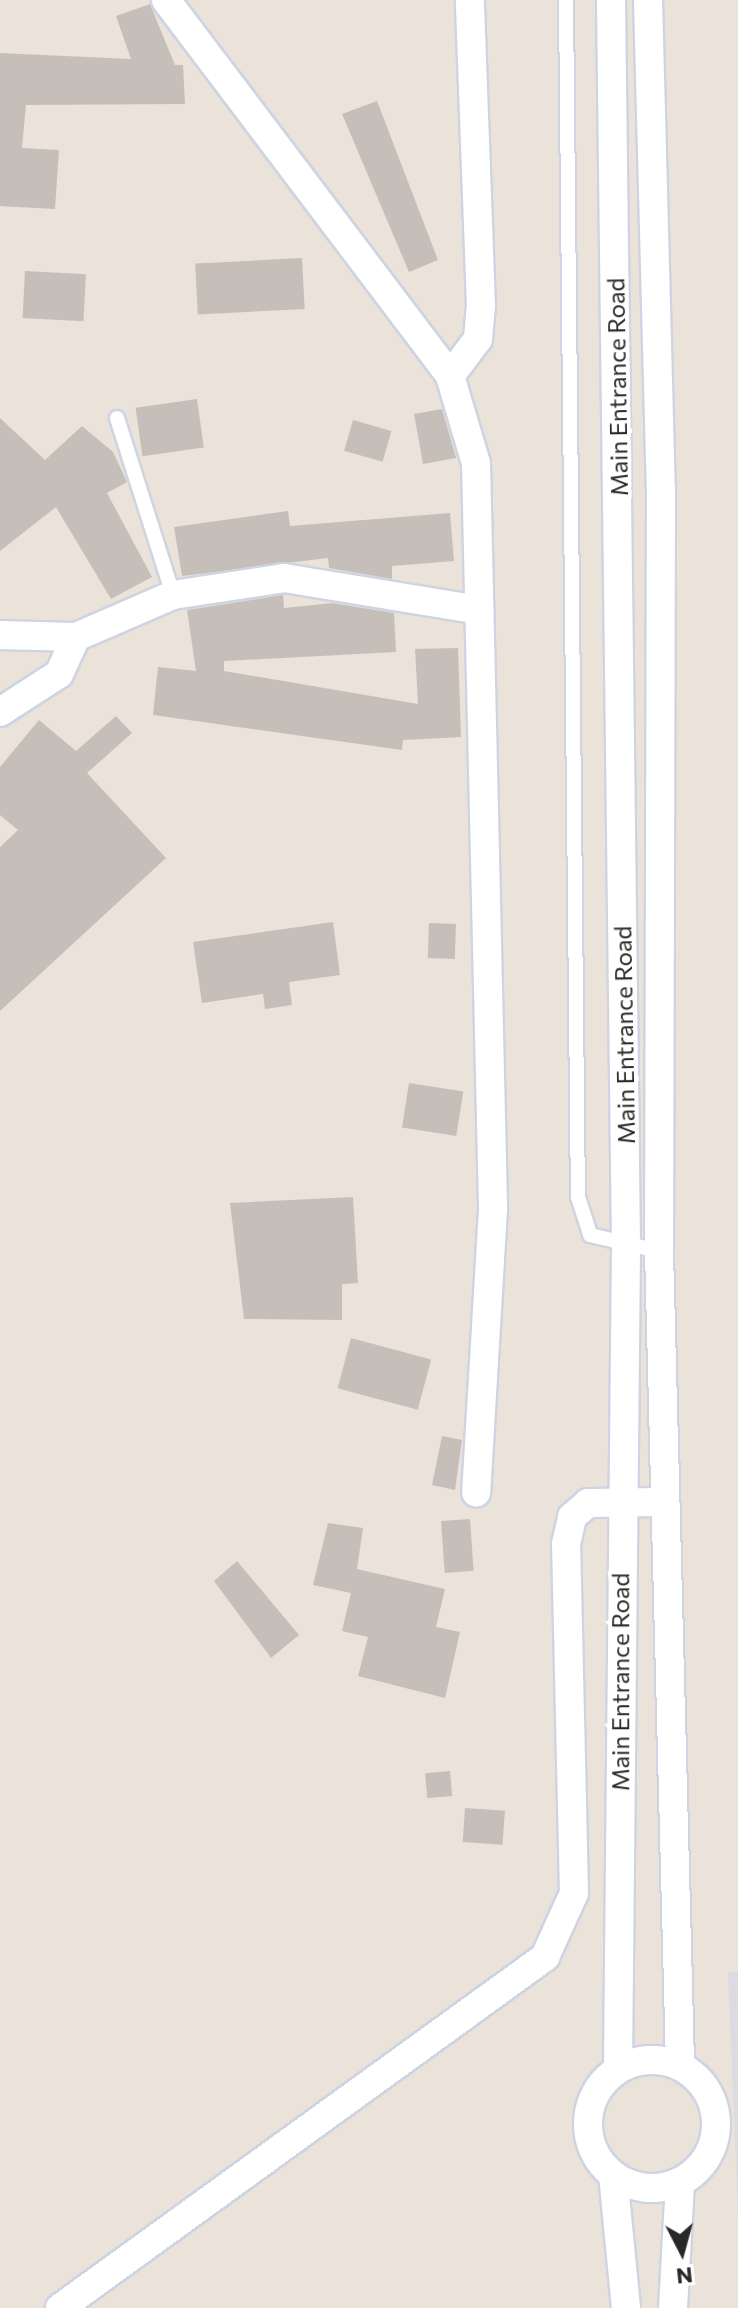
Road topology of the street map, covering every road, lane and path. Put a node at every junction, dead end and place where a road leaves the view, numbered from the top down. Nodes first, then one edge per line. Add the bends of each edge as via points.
1 (166, 0) edge
2 (470, 0) edge
3 (566, 0) edge
4 (611, 0) edge
5 (648, 0) edge
6 (450, 376) junction
7 (117, 418) dead end
8 (173, 595) junction
9 (479, 610) junction
10 (0, 635) edge
11 (76, 637) junction
12 (0, 712) edge
13 (626, 1247) junction
14 (659, 1251) junction
15 (476, 1492) dead end
16 (619, 1501) junction
17 (664, 1502) junction
18 (680, 2065) junction
19 (618, 2069) junction
20 (613, 2175) junction
21 (680, 2182) junction
22 (60, 2308) edge
23 (626, 2308) edge
24 (673, 2308) edge

1 - 6 street
2 - 6 street via 481,306 478,339
3 - 13 lane via 578,1197 590,1235
4 - 13 street, Main Entrance Road
5 - 14 street via 661,489
6 - 9 street via 476,463
7 - 8 lane
8 - 9 street via 284,578
8 - 11 street
9 - 15 street via 493,1209
10 - 11 street
11 - 12 street via 59,674
13 - 14 lane
13 - 16 street, Main Entrance Road
14 - 17 street
16 - 17 street
16 - 19 street, Main Entrance Road
16 - 22 street via 588,1503 572,1517 566,1544 574,1893 545,1957
17 - 18 street
18 - 19 street via 638,2061
18 - 21 street via 707,2089 717,2123 707,2159
19 - 20 street via 588,2112 592,2147
20 - 21 street via 657,2188
20 - 23 street
21 - 24 street

